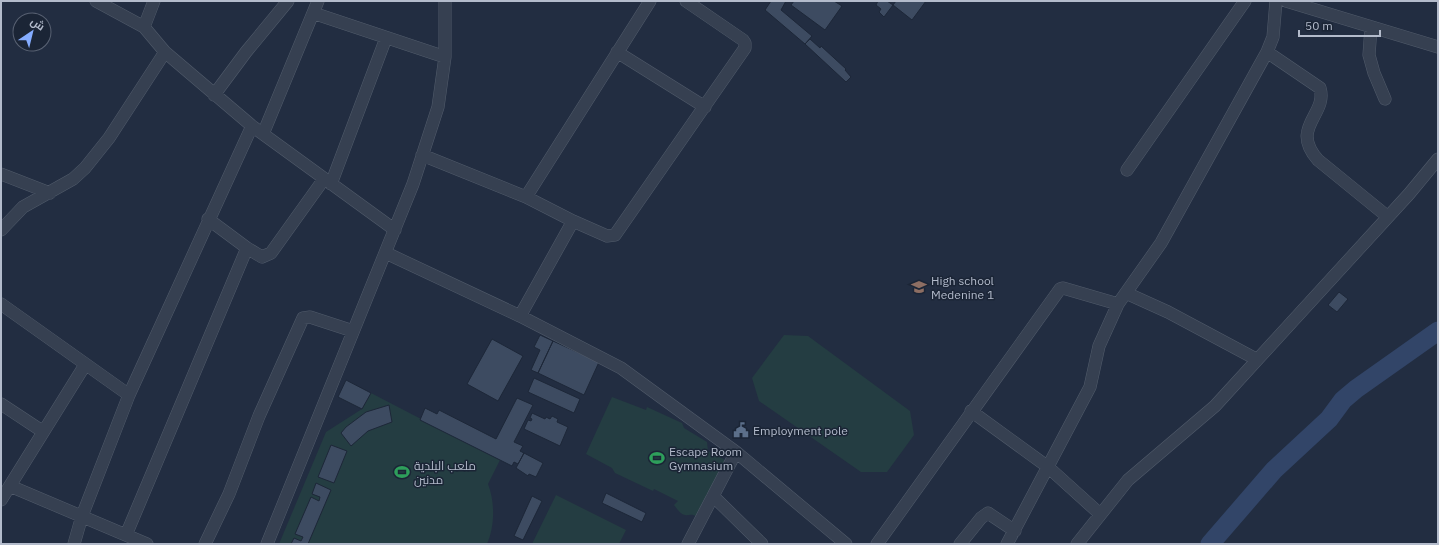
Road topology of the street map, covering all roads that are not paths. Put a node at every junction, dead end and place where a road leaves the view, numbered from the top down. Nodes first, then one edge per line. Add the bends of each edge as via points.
1 (96, 1) edge
2 (154, 1) edge
3 (288, 1) edge
4 (318, 1) edge
5 (445, 1) edge
6 (650, 1) edge
7 (686, 1) edge
8 (1245, 1) edge
9 (1276, 1) edge
10 (1286, 1) edge
11 (313, 13) junction
12 (144, 27) junction
13 (1371, 27) junction
14 (386, 38) junction
15 (1438, 47) edge
16 (165, 52) junction
17 (617, 52) junction
18 (1267, 52) junction
19 (445, 57) junction
20 (214, 95) junction
21 (1385, 99) dead end
22 (706, 107) junction
23 (252, 126) junction
24 (263, 134) junction
25 (422, 155) junction
26 (1438, 159) edge
27 (1127, 170) dead end
28 (1, 174) edge
29 (327, 182) junction
30 (50, 193) junction
31 (526, 197) junction
32 (1388, 216) junction
33 (208, 219) junction
34 (573, 221) junction
35 (1, 230) edge
36 (395, 230) junction
37 (247, 248) junction
38 (386, 253) junction
39 (1126, 293) junction
40 (1, 304) edge
41 (1118, 304) junction
42 (520, 316) junction
43 (352, 331) junction
44 (1256, 359) junction
45 (84, 365) junction
46 (129, 395) junction
47 (1, 404) edge
48 (971, 412) junction
49 (42, 431) junction
50 (736, 452) junction
51 (1048, 467) junction
52 (10, 486) junction
53 (713, 496) junction
54 (1, 500) edge
55 (1100, 514) junction
56 (82, 516) junction
57 (1015, 531) junction
58 (126, 536) junction
59 (74, 544) edge
60 (147, 544) edge
61 (205, 544) edge
62 (267, 544) edge
63 (688, 544) edge
64 (762, 544) edge
65 (846, 544) edge
66 (877, 544) edge
67 (960, 544) edge
68 (1006, 544) edge
69 (1077, 544) edge

1 - 12 street
2 - 12 street
3 - 20 street
4 - 11 street
5 - 19 street
6 - 17 street
7 - 22 street via 746,43
8 - 27 street
9 - 18 street via 1273,37
10 - 13 street
11 - 14 street
11 - 24 street
12 - 16 street
13 - 15 street
13 - 21 street via 1369,55
14 - 19 street
14 - 29 street
16 - 20 street
16 - 30 street via 109,138 85,168
17 - 22 street
17 - 31 street
18 - 32 street via 1320,88 1320,99 1306,136 1311,153
18 - 39 street via 1161,243
19 - 25 street via 438,107
20 - 23 street
22 - 34 street via 615,235 606,236
23 - 24 street
23 - 33 street
24 - 29 street
25 - 31 street
25 - 36 street via 414,184
26 - 32 street
28 - 30 street
29 - 36 street
29 - 37 street via 271,252 262,257
30 - 35 street via 23,207
31 - 34 street
32 - 44 street
33 - 37 street
33 - 46 street
34 - 42 street
36 - 38 street
37 - 58 street
38 - 42 street
38 - 43 street
39 - 41 street
39 - 44 street via 1168,312
40 - 45 street
41 - 48 street via 1060,289
41 - 51 street via 1099,346 1090,387
42 - 50 street via 621,368
43 - 61 street via 310,317 303,318
43 - 62 street
44 - 55 street via 1215,406 1128,480
45 - 46 street
45 - 49 street
46 - 56 street
47 - 49 street
48 - 51 street
48 - 66 street
49 - 52 street
50 - 53 street
50 - 65 street
51 - 55 street
51 - 57 street
52 - 54 street
52 - 56 street
53 - 63 street
53 - 64 street
55 - 69 street
56 - 58 street
56 - 59 street
57 - 67 street via 988,513
57 - 68 street
58 - 60 street

